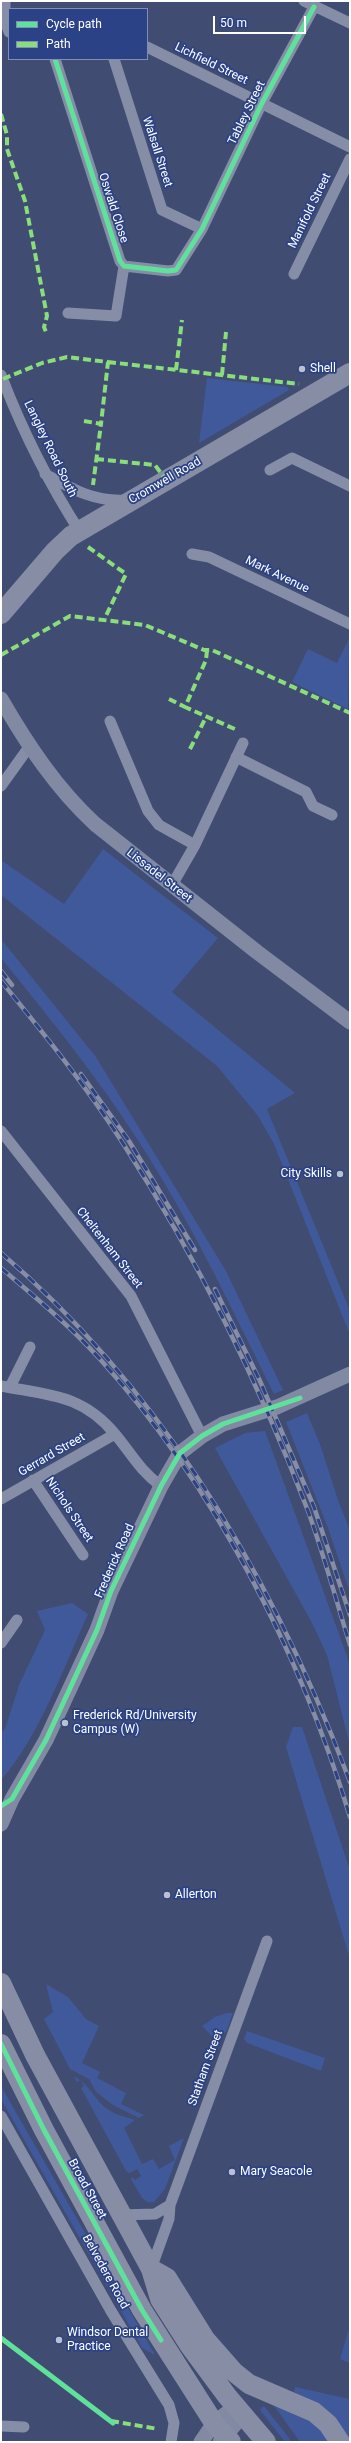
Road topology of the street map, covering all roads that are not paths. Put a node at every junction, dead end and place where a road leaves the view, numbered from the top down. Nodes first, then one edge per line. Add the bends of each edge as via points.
1 (5, 1) edge
2 (304, 1) edge
3 (314, 7) junction
4 (350, 23) edge
5 (8, 29) edge
6 (148, 47) edge
7 (55, 60) edge
8 (114, 60) edge
9 (262, 103) junction
10 (350, 147) edge
11 (350, 159) edge
12 (202, 230) junction
13 (124, 266) junction
14 (294, 274) dead end
15 (68, 313) dead end
16 (350, 373) edge
17 (1, 375) edge
18 (270, 470) dead end
19 (45, 474) junction
20 (350, 486) edge
21 (133, 499) junction
22 (80, 532) junction
23 (192, 554) dead end
24 (1, 614) edge
25 (350, 624) edge
26 (1, 699) edge
27 (110, 721) dead end
28 (242, 744) dead end
29 (29, 747) junction
30 (236, 758) junction
31 (1, 786) edge
32 (332, 815) dead end
33 (195, 845) junction
34 (172, 885) junction
35 (350, 1022) edge
36 (1, 1131) edge
37 (30, 1347) dead end
38 (350, 1374) edge
39 (6, 1387) edge
40 (115, 1434) junction
41 (202, 1436) junction
42 (33, 1480) junction
43 (163, 1482) junction
44 (1, 1499) edge
45 (83, 1555) dead end
46 (18, 1620) dead end
47 (1, 1643) edge
48 (6, 1802) edge
49 (1, 1812) edge
50 (1, 1824) edge
51 (267, 1941) dead end
52 (1, 1983) edge
53 (1, 2044) edge
54 (1, 2116) edge
55 (170, 2205) junction
56 (121, 2215) junction
57 (152, 2269) junction
58 (240, 2410) junction
59 (1, 2426) edge
60 (24, 2427) dead end
61 (222, 2436) edge
62 (171, 2442) edge
63 (201, 2442) edge
64 (266, 2442) edge
65 (340, 2442) edge

1 - 5 street via 5,21
2 - 3 street
3 - 4 street
3 - 9 street, Tabley Street
6 - 9 street, Lichfield Street
7 - 13 street, Oswald Close via 120,261
8 - 12 street, Walsall Street via 162,210
9 - 10 street, Lichfield Street
9 - 12 street, Tabley Street
11 - 14 street, Manifold Street
12 - 13 street via 176,270
13 - 15 street via 116,316
16 - 21 highway, Cromwell Road
17 - 19 street, Langley Road South
18 - 20 street via 292,458
19 - 21 street via 78,493 96,499
19 - 22 street, Langley Road South
21 - 22 highway, Cromwell Road
22 - 24 highway, Cromwell Road via 71,536 55,551
23 - 25 street, Mark Avenue via 209,557
26 - 29 main road, Lissadel Street
27 - 33 street via 148,811 160,825
28 - 30 street
29 - 31 street
29 - 34 main road, Lissadel Street via 80,810 116,842
30 - 32 street via 306,792 313,806
30 - 33 street
33 - 34 street
34 - 35 main road, Lissadel Street
36 - 41 street, Cheltenham Street via 131,1296
37 - 39 street
38 - 41 main road, Frederick Road via 300,1398 223,1424
39 - 40 street via 72,1400 91,1410
40 - 42 street, Gerrard Street
40 - 43 street via 145,1475
41 - 43 main road, Frederick Road via 184,1448
42 - 44 street, Gerrard Street
42 - 45 street, Nichols Street
43 - 48 main road, Frederick Road via 110,1591 97,1630 46,1740
46 - 47 street
48 - 49 main road
48 - 50 main road, Frederick Road
51 - 55 street, Statham Street
52 - 56 highway, Broad Street via 35,2055
53 - 61 highway, Broad Street via 44,2130 142,2310
54 - 62 street, Belvedere Road via 111,2311 170,2405 174,2423
55 - 56 street via 155,2214
55 - 57 street, Statham Street via 169,2219
56 - 57 highway, Broad Street
57 - 58 highway, Broad Street via 160,2299 190,2346
57 - 65 highway via 167,2278 205,2339 234,2372 249,2384 314,2412 328,2424
58 - 61 main road
58 - 64 highway, Broad Street
59 - 60 street
61 - 63 main road

